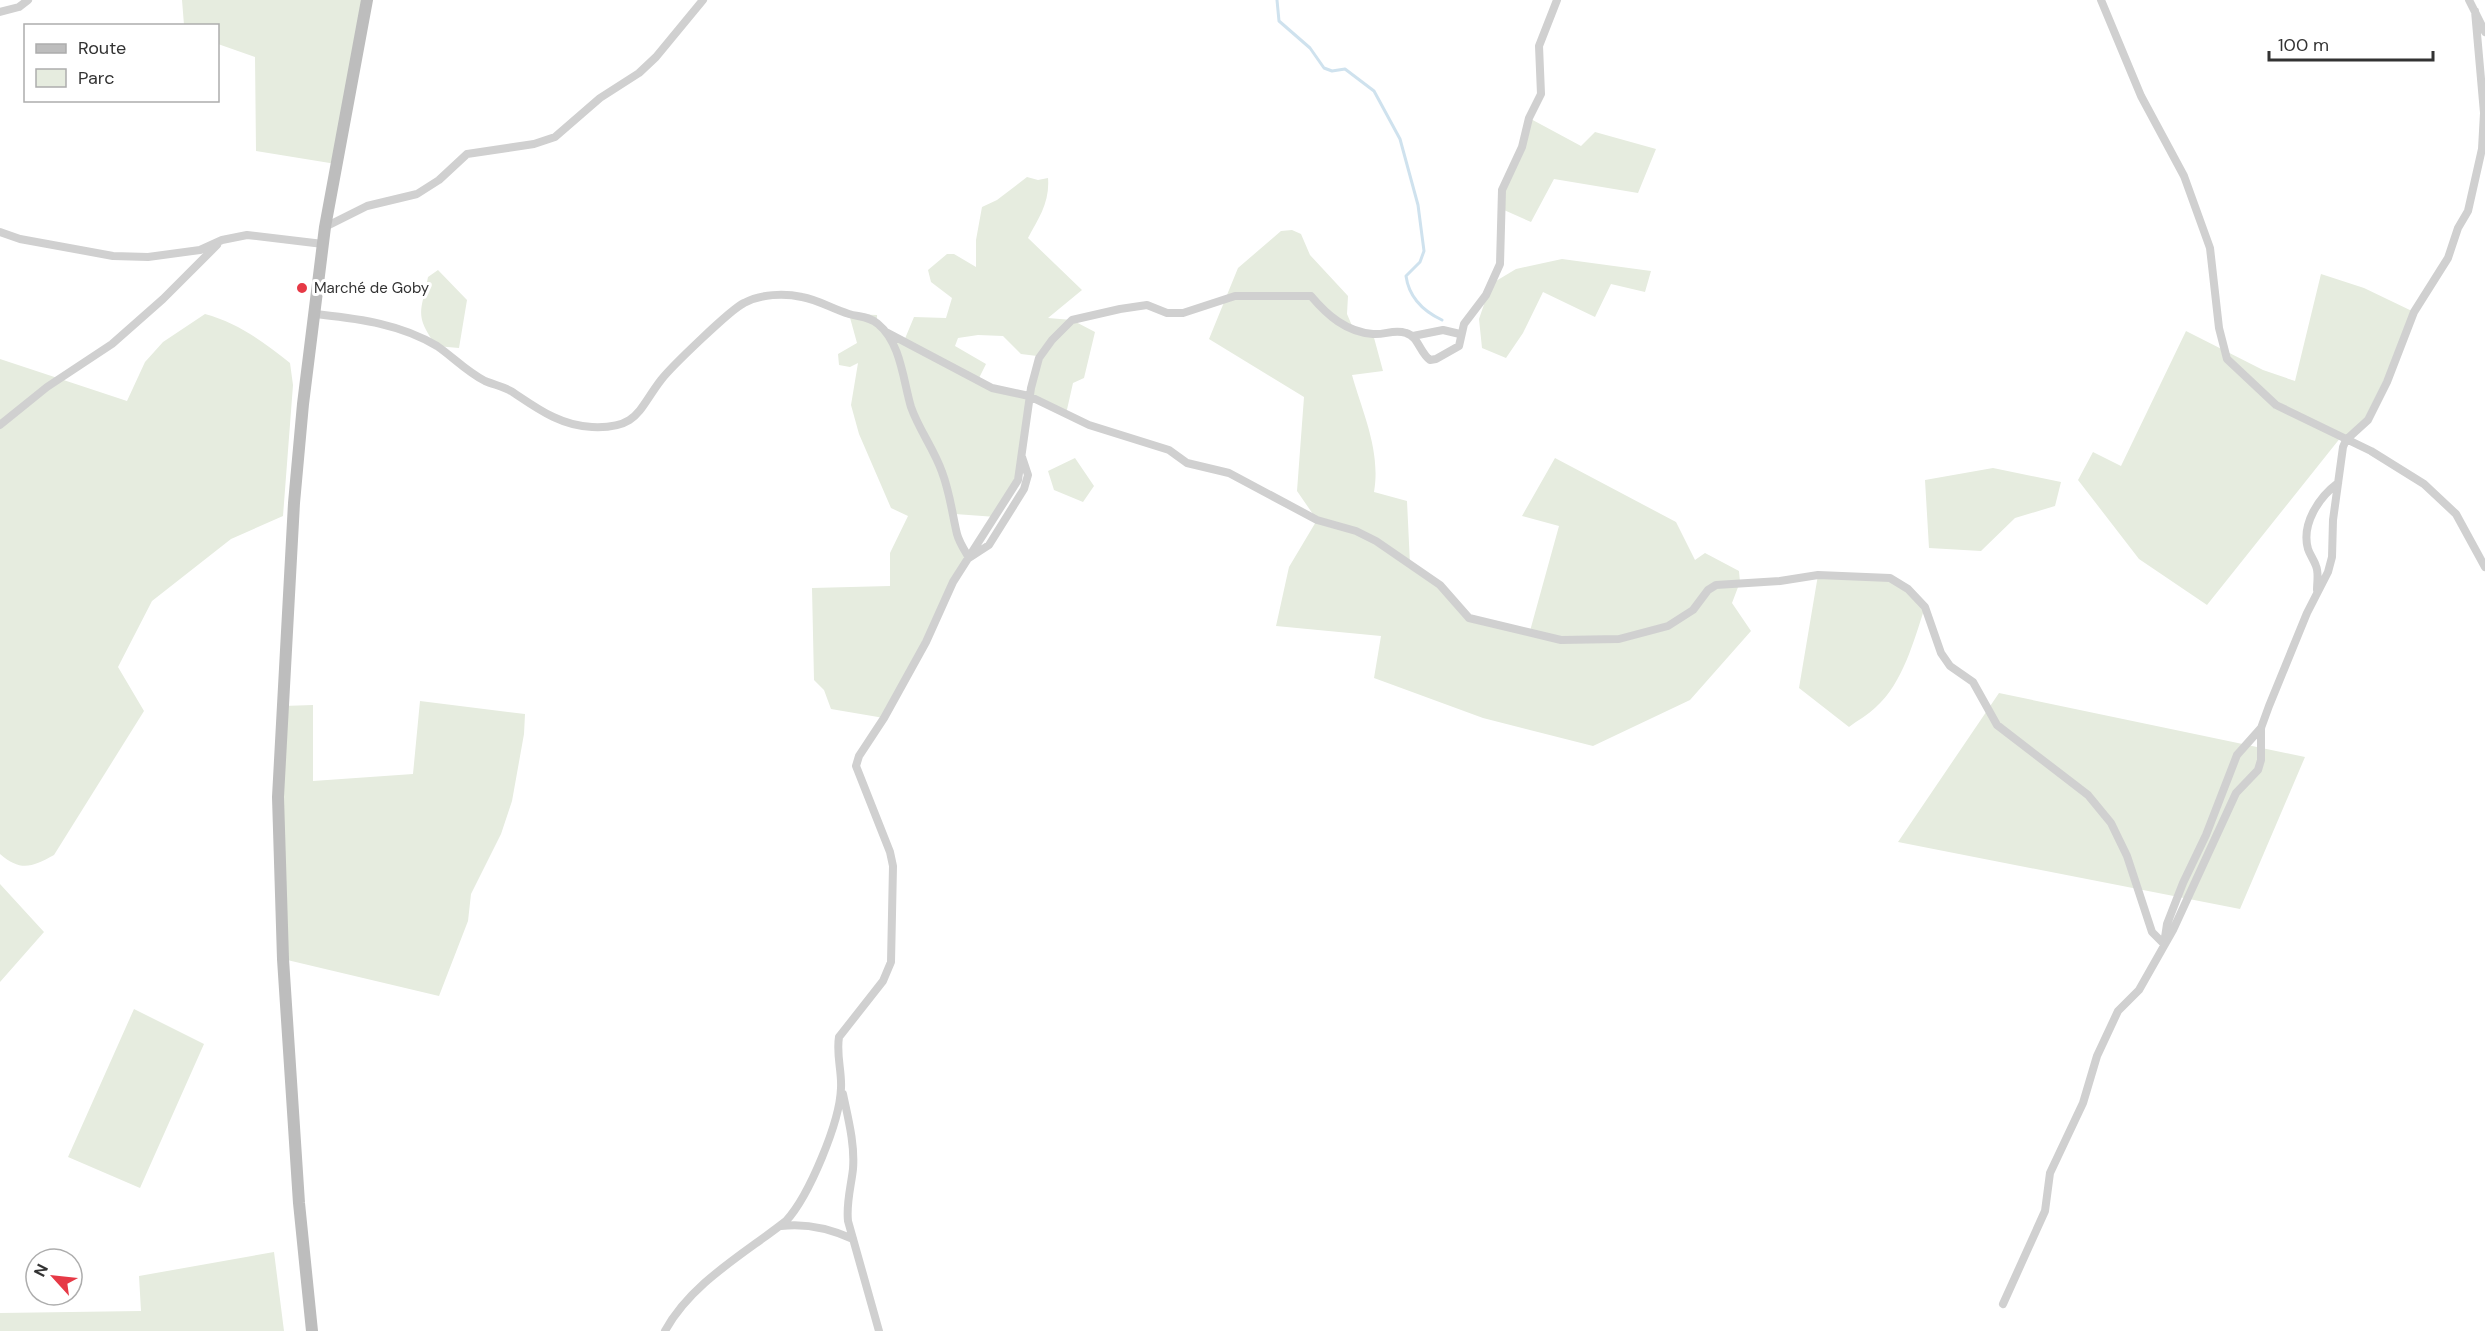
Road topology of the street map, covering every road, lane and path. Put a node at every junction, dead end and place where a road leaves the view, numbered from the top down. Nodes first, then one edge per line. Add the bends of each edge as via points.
1 (28, 0) edge
2 (367, 0) edge
3 (703, 0) edge
4 (1557, 0) edge
5 (2101, 0) edge
6 (2469, 0) edge
7 (2475, 11) junction
8 (0, 12) edge
9 (2485, 32) edge
10 (2485, 56) edge
11 (2481, 72) junction
12 (325, 227) junction
13 (0, 232) edge
14 (222, 240) junction
15 (323, 244) junction
16 (315, 315) junction
17 (886, 332) junction
18 (1460, 334) junction
19 (1413, 336) junction
20 (1029, 396) junction
21 (0, 425) edge
22 (2346, 440) junction
23 (2338, 483) junction
24 (969, 558) junction
25 (2485, 567) edge
26 (2318, 593) junction
27 (2261, 728) junction
28 (2164, 944) junction
29 (842, 1089) junction
30 (780, 1226) junction
31 (853, 1239) junction
32 (2003, 1304) dead end
33 (312, 1331) edge
34 (664, 1331) edge
35 (879, 1331) edge

1 - 8 street
2 - 12 main road
3 - 12 street via 639,73 600,98 555,137 467,154 417,194 367,206
4 - 18 street via 1539,46 1541,94 1502,190 1500,264 1486,295
5 - 22 street via 2141,96 2184,176 2210,248 2219,328 2228,359 2276,405
6 - 7 street
7 - 9 street
7 - 11 street
10 - 11 street
11 - 22 street via 2482,149 2468,210 2448,258 2414,312 2387,382 2367,420
12 - 15 main road
13 - 14 street via 113,256 148,257 200,250
14 - 15 street via 247,235
14 - 21 street via 163,300 112,344 47,387
15 - 16 main road
16 - 17 street via 395,327 436,346 484,380 513,391 534,408 554,418 591,427 634,419 661,380 743,303 768,296 802,297 863,316 877,322
16 - 33 main road via 294,503 278,796 283,959 299,1203
17 - 20 street via 992,388
17 - 24 street via 895,348 916,420 944,476 957,536
18 - 19 street via 1443,330
18 - 19 street via 1459,346 1430,360
19 - 20 street via 1392,331 1373,334 1334,321 1311,296 1235,296 1183,313 1167,313 1147,305 1120,309 1072,320 1039,358
20 - 24 street via 1018,480
20 - 28 street via 1089,425 1169,450 1186,463 1229,473 1317,520 1356,531 1440,585 1469,618 1547,638 1588,641 1652,633 1693,610 1716,585 1818,575 1890,578 1908,589 1925,607 1941,653 1950,666 1973,682 2004,732 2088,795 2111,823 2127,856 2152,932
22 - 23 street
22 - 25 street via 2424,484 2456,514
23 - 26 street via 2332,557
23 - 26 street via 2314,507 2307,537 2317,568
24 - 29 street via 856,766 893,866 893,952 883,981 839,1037
26 - 27 street
27 - 28 street via 2237,755 2183,884
27 - 28 street via 2258,770 2236,793
28 - 32 street via 2139,990 2118,1011 2097,1056 2083,1103 2050,1173 2045,1211
29 - 30 street via 814,1178 797,1209
29 - 31 street via 851,1136 853,1168 847,1209
30 - 31 street via 804,1226
30 - 34 street via 706,1281
31 - 35 street

